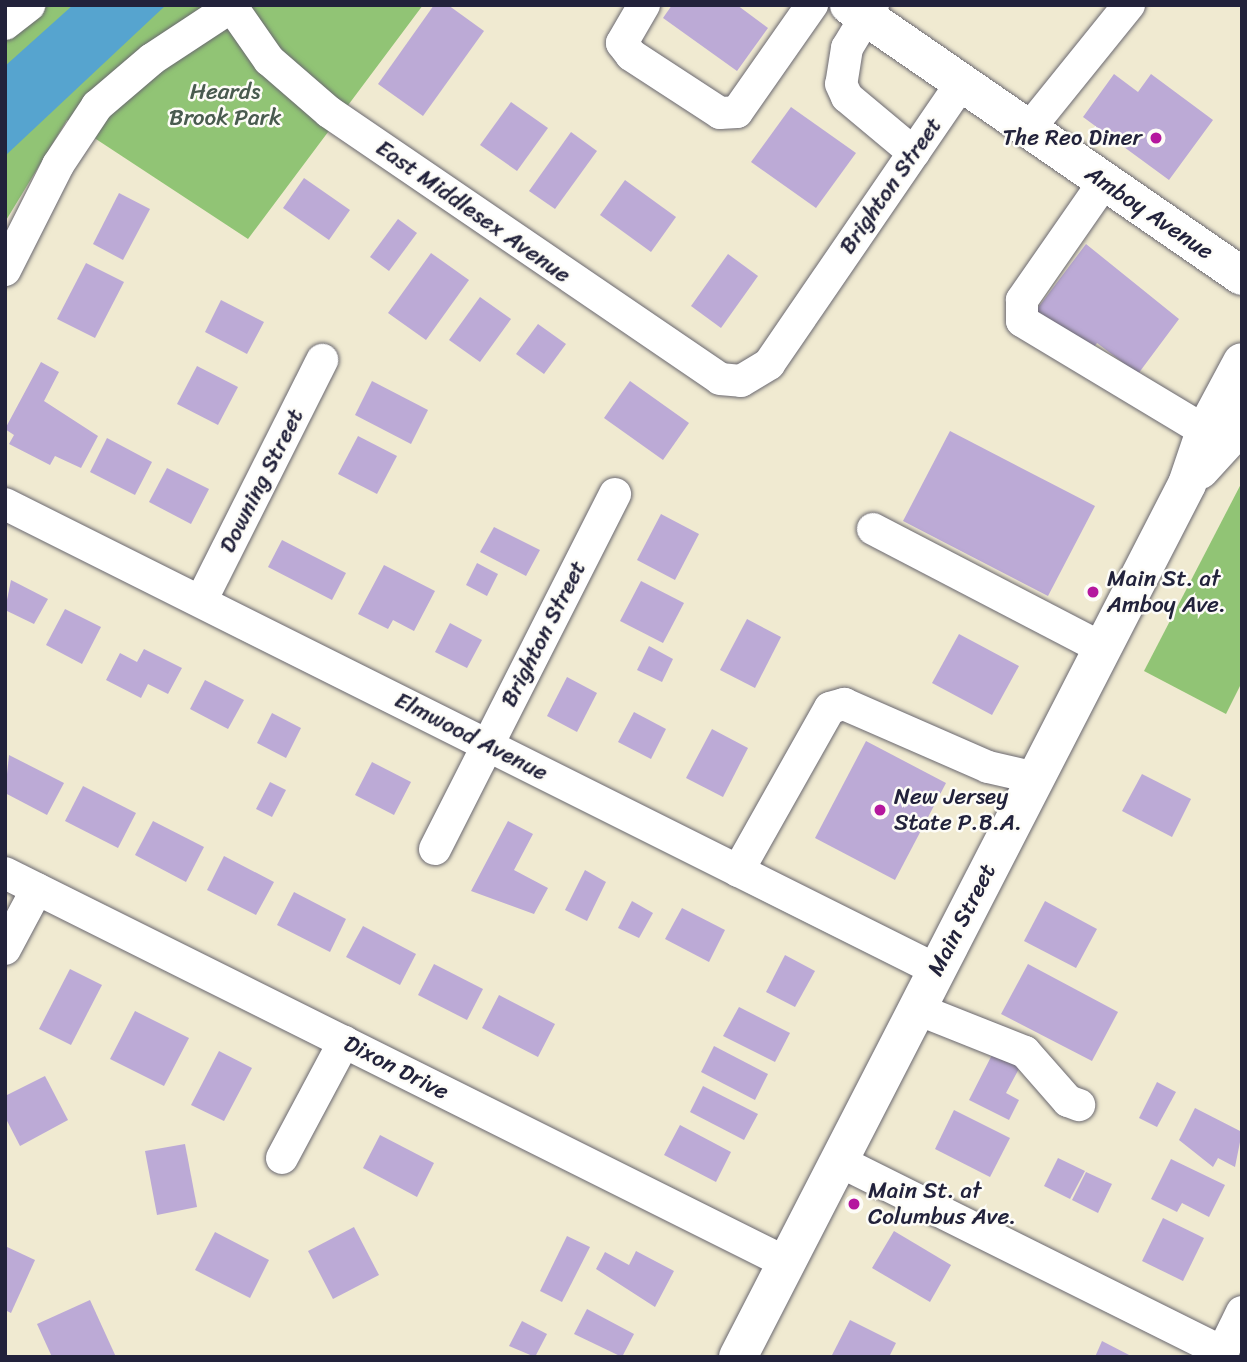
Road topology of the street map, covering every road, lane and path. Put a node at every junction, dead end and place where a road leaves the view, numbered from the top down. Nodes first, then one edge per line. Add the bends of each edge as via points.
1 (29, 5) edge
2 (644, 5) edge
3 (812, 5) edge
4 (1129, 5) edge
5 (232, 6) edge
6 (862, 9) edge
7 (5, 23) edge
8 (961, 84) junction
9 (1028, 131) junction
10 (914, 153) junction
11 (1104, 182) junction
12 (5, 270) edge
13 (1242, 276) edge
14 (322, 360) dead end
15 (1242, 362) edge
16 (741, 381) joint
17 (1242, 424) edge
18 (1205, 431) junction
19 (1187, 484) junction
20 (615, 494) dead end
21 (5, 503) edge
22 (873, 529) dead end
23 (201, 601) junction
24 (1102, 648) junction
25 (488, 745) junction
26 (1036, 778) junction
27 (435, 849) dead end
28 (738, 871) junction
29 (5, 873) edge
30 (37, 889) junction
31 (5, 949) edge
32 (937, 970) junction
33 (917, 1009) junction
34 (344, 1042) junction
35 (1079, 1105) dead end
36 (282, 1158) dead end
37 (839, 1161) junction
38 (787, 1263) junction
39 (1242, 1312) edge
40 (1221, 1355) edge
41 (738, 1357) edge

1 - 7 street
2 - 3 street via 622,43 631,55 720,113 737,112
4 - 9 street
5 - 12 street via 145,64 97,106 58,165
5 - 16 street, East Middlesex Avenue via 269,60 329,112 703,372
6 - 8 main road, Amboy Avenue
6 - 10 street via 847,48 841,84 847,97
8 - 9 main road, Amboy Avenue
8 - 10 street, Brighton Street
9 - 11 main road, Amboy Avenue
10 - 16 street, Brighton Street via 769,364
11 - 13 main road, Amboy Avenue
11 - 18 street via 1022,300 1022,321
14 - 23 street, Downing Street
15 - 18 main road, Main Street
17 - 19 main road, Main Street
18 - 19 main road, Main Street
19 - 24 main road, Main Street
20 - 25 street, Brighton Street
21 - 23 street, Elmwood Avenue
22 - 24 street
23 - 25 street, Elmwood Avenue
24 - 26 main road, Main Street
25 - 27 street, Brighton Street
25 - 28 street, Elmwood Avenue
26 - 28 street via 988,767 844,704 830,708
26 - 32 main road, Main Street
28 - 32 street, Elmwood Avenue
29 - 30 street, Dixon Drive
30 - 31 street
30 - 34 street, Dixon Drive
32 - 33 main road, Main Street
33 - 35 street via 1025,1052 1068,1101
33 - 37 main road, Main Street
34 - 36 street
34 - 38 street, Dixon Drive
37 - 38 main road, Main Street
37 - 40 street
38 - 41 main road, Main Street
39 - 40 street

